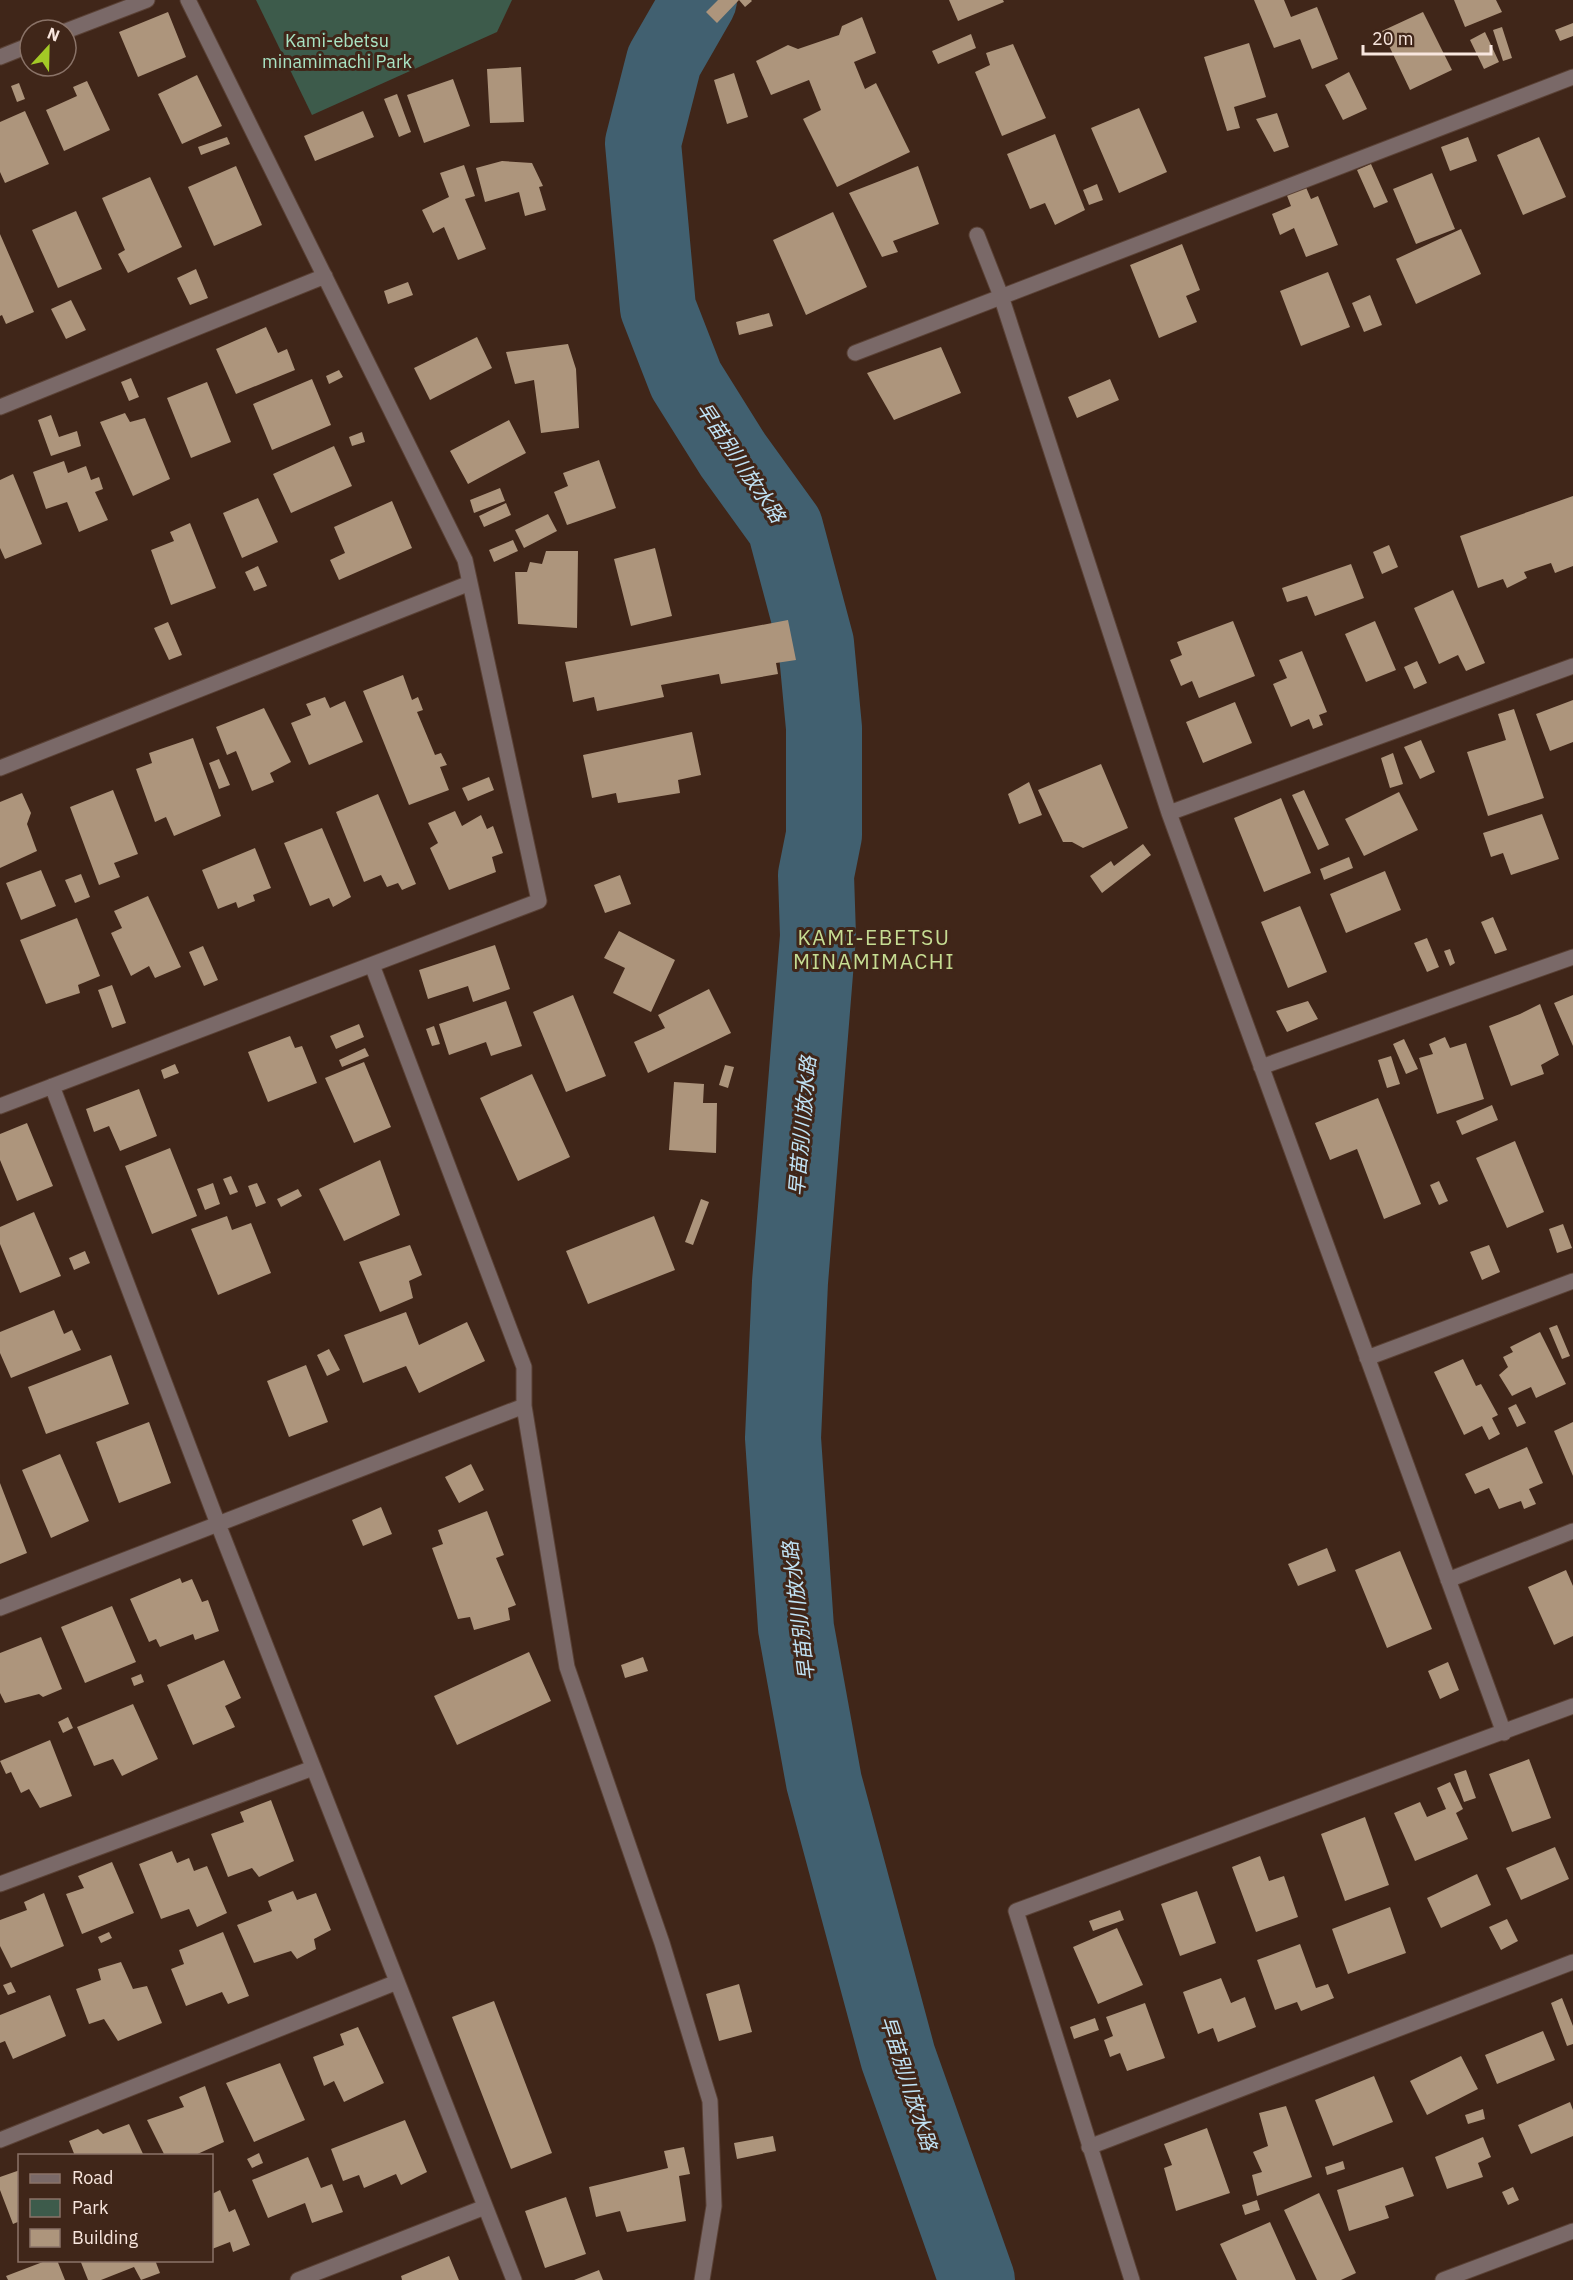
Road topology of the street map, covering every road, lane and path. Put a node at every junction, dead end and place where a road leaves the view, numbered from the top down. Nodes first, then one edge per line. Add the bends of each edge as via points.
1 (147, 0) edge
2 (188, 0) edge
3 (78, 26) edge
4 (18, 50) edge
5 (0, 57) edge
6 (1573, 77) edge
7 (977, 236) dead end
8 (325, 276) junction
9 (1001, 296) junction
10 (855, 353) dead end
11 (0, 407) edge
12 (470, 583) junction
13 (1573, 666) edge
14 (0, 768) edge
15 (1169, 813) junction
16 (1573, 957) edge
17 (372, 965) junction
18 (1261, 1067) junction
19 (52, 1086) junction
20 (0, 1106) edge
21 (1573, 1281) edge
22 (1367, 1358) junction
23 (524, 1406) junction
24 (218, 1524) junction
25 (1573, 1531) edge
26 (1448, 1580) junction
27 (0, 1608) edge
28 (1573, 1706) edge
29 (1504, 1733) junction
30 (313, 1768) junction
31 (0, 1884) edge
32 (1573, 1962) edge
33 (397, 1982) junction
34 (0, 2140) edge
35 (1089, 2147) junction
36 (485, 2207) junction
37 (1573, 2231) edge
38 (298, 2280) edge
39 (514, 2280) edge
40 (702, 2280) edge
41 (1132, 2280) edge
42 (1443, 2280) edge

1 - 3 street
2 - 8 street
4 - 5 street
6 - 9 street
7 - 9 street
8 - 11 street
8 - 12 street via 465,560
9 - 10 street
9 - 15 street
12 - 14 street
12 - 17 street via 539,901
13 - 15 street
15 - 18 street
16 - 18 street
17 - 19 street
17 - 23 street via 524,1367
18 - 22 street
19 - 20 street
19 - 24 street
21 - 22 street
22 - 26 street
23 - 24 street
23 - 40 street via 567,1667 662,1942 710,2101 714,2206
24 - 27 street
24 - 30 street
25 - 26 street
26 - 29 street
28 - 29 street
29 - 35 street via 1016,1911
30 - 31 street
30 - 33 street
32 - 35 street
33 - 34 street
33 - 36 street
35 - 41 street
36 - 38 street
36 - 39 street
37 - 42 street

